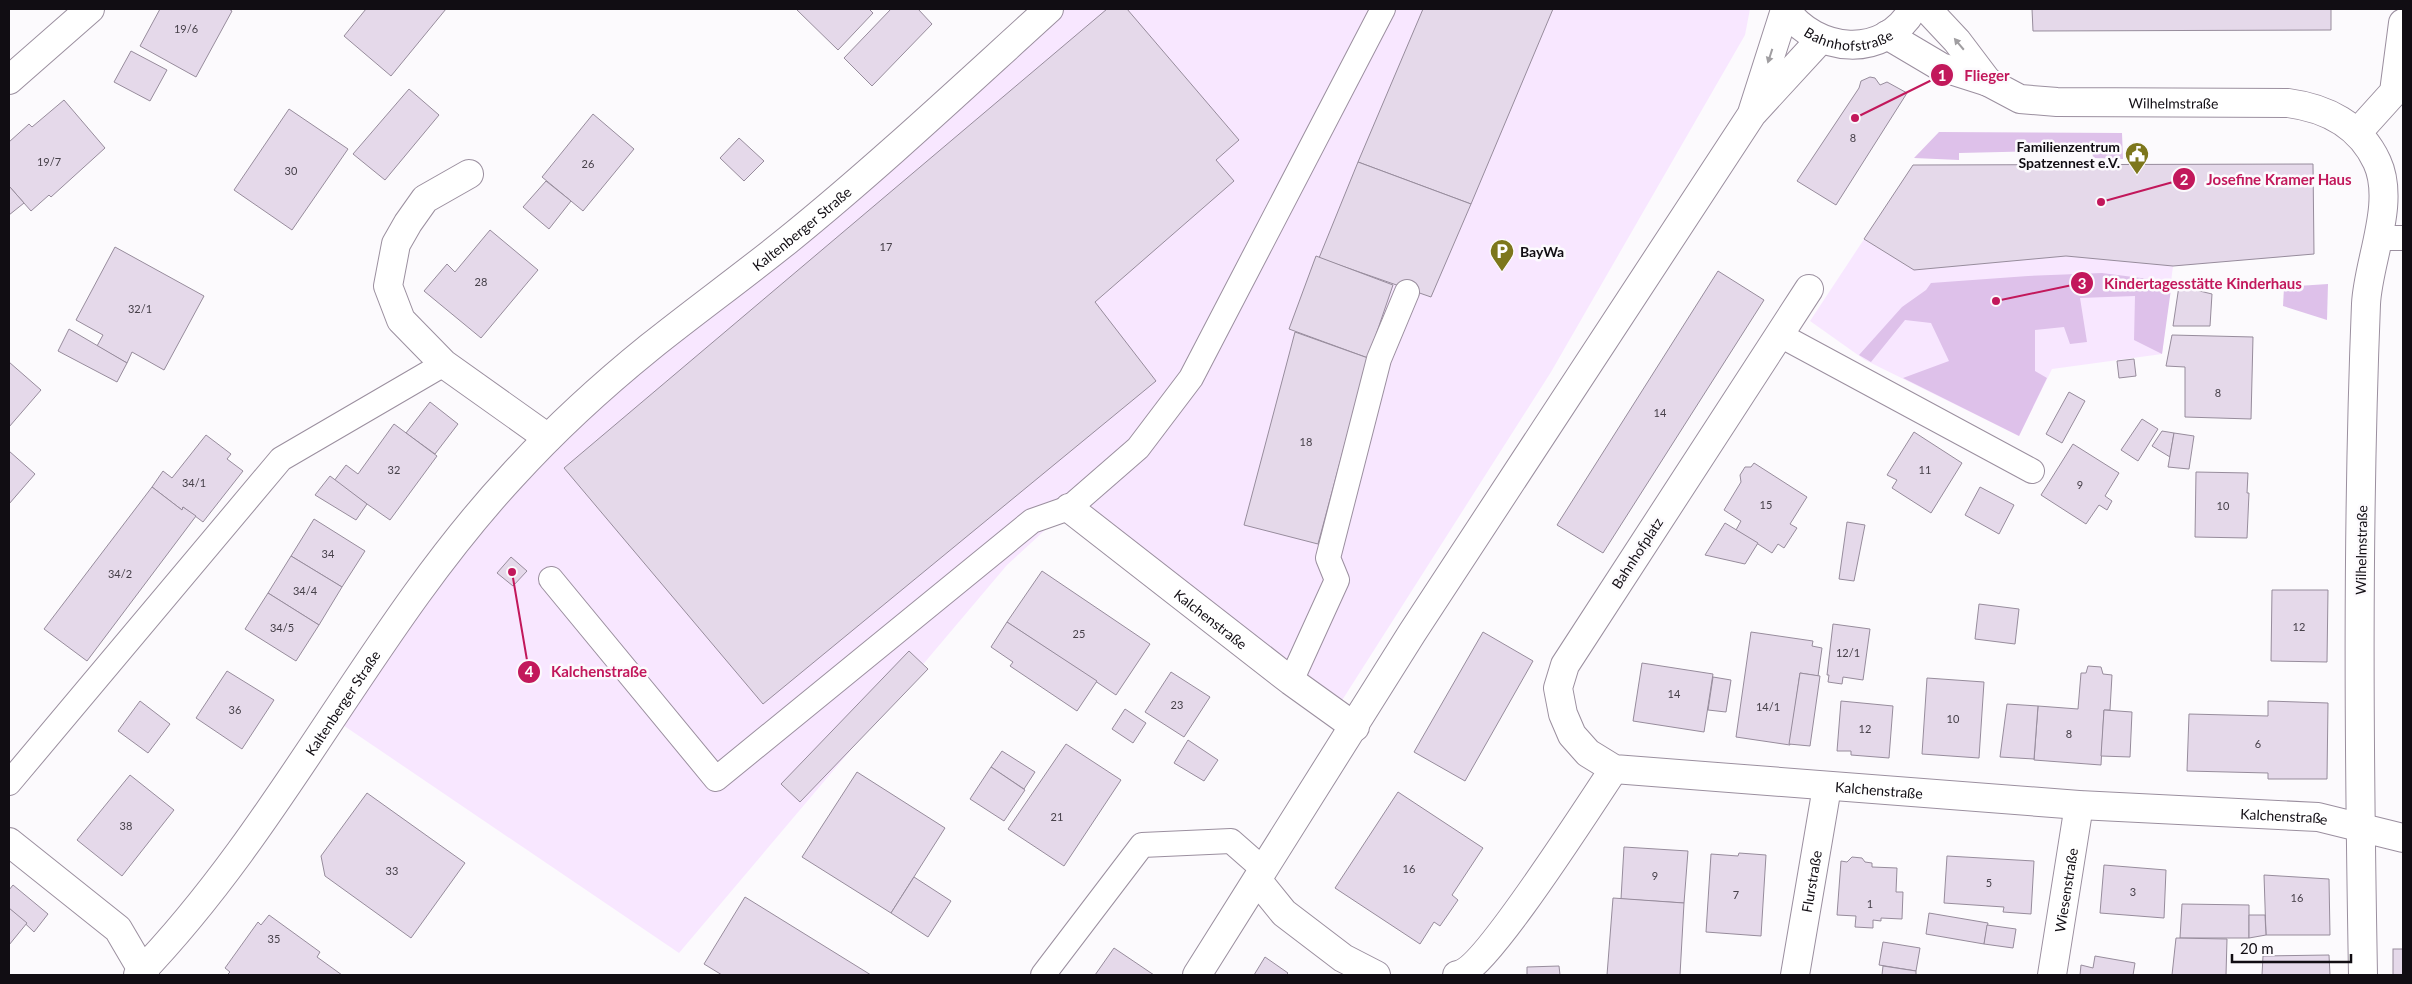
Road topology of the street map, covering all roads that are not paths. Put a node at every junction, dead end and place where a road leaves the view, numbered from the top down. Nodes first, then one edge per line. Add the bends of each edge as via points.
1 (90, 9) edge
2 (1049, 9) edge
3 (1383, 9) edge
4 (1785, 9) edge
5 (1913, 9) edge
6 (1926, 9) edge
7 (2403, 23) edge
8 (1887, 35) junction
9 (1820, 40) junction
10 (9, 80) edge
11 (1988, 82) junction
12 (1752, 114) junction
13 (2357, 133) junction
14 (469, 174) dead end
15 (2390, 238) edge
16 (1809, 289) dead end
17 (1407, 292) dead end
18 (1780, 335) junction
19 (444, 364) junction
20 (548, 438) junction
21 (2032, 471) dead end
22 (1069, 508) junction
23 (551, 579) dead end
24 (1291, 681) junction
25 (1355, 727) junction
26 (1614, 769) junction
27 (9, 783) edge
28 (1827, 787) junction
29 (2079, 805) junction
30 (2360, 828) junction
31 (2403, 838) edge
32 (9, 842) edge
33 (1261, 876) junction
34 (142, 974) edge
35 (1043, 975) edge
36 (1198, 975) edge
37 (1376, 975) edge
38 (1460, 975) edge
39 (1795, 975) edge
40 (2052, 975) edge
41 (2363, 975) edge

1 - 10 street
2 - 20 street, Kaltenberger Straße via 898,147 788,240 647,350
3 - 22 lane via 1192,378 1138,448
4 - 9 street, Bahnhofstraße via 1806,31
4 -> 12 street
5 - 8 street, Bahnhofstraße
11 -> 6 street, Wilhelmstraße via 1957,41
7 - 13 street via 2394,92
8 - 9 street, Bahnhofstraße via 1855,45
8 - 11 street, Wilhelmstraße via 1941,67
9 - 12 street
11 - 13 street, Wilhelmstraße via 2020,99 2056,102 2288,103 2308,106 2337,117
12 - 25 street via 1412,633
13 - 15 street, Wilhelmstraße via 2377,162
14 - 19 street via 426,199 408,222 396,244 388,286 402,320
15 - 30 street, Wilhelmstraße via 2366,300 2360,540
16 - 18 street, Bahnhofplatz
17 - 24 lane via 1379,359 1328,558 1336,580
18 - 21 lane
18 - 26 street, Bahnhofplatz via 1565,666 1558,688 1572,735 1588,753
19 - 20 street
19 - 27 lane via 281,459
20 - 34 street, Kaltenberger Straße via 448,551 235,861
22 - 23 lane via 1032,521 716,779
22 - 24 street, Kalchenstraße
24 - 25 street, Kalchenstraße
25 - 33 street
26 - 28 street, Kalchenstraße
26 - 38 street via 1508,926
28 - 29 street, Kalchenstraße
28 - 39 street, Flurstraße
29 - 30 street, Kalchenstraße via 2318,817
29 - 40 street, Wiesenstraße
30 - 31 street, Kalchenstraße
30 - 41 street, Wilhelmstraße
32 - 34 street, Kaltenberger Straße via 118,929
33 - 35 lane via 1231,842 1142,845
33 - 36 street
33 - 37 street via 1284,913 1343,958

